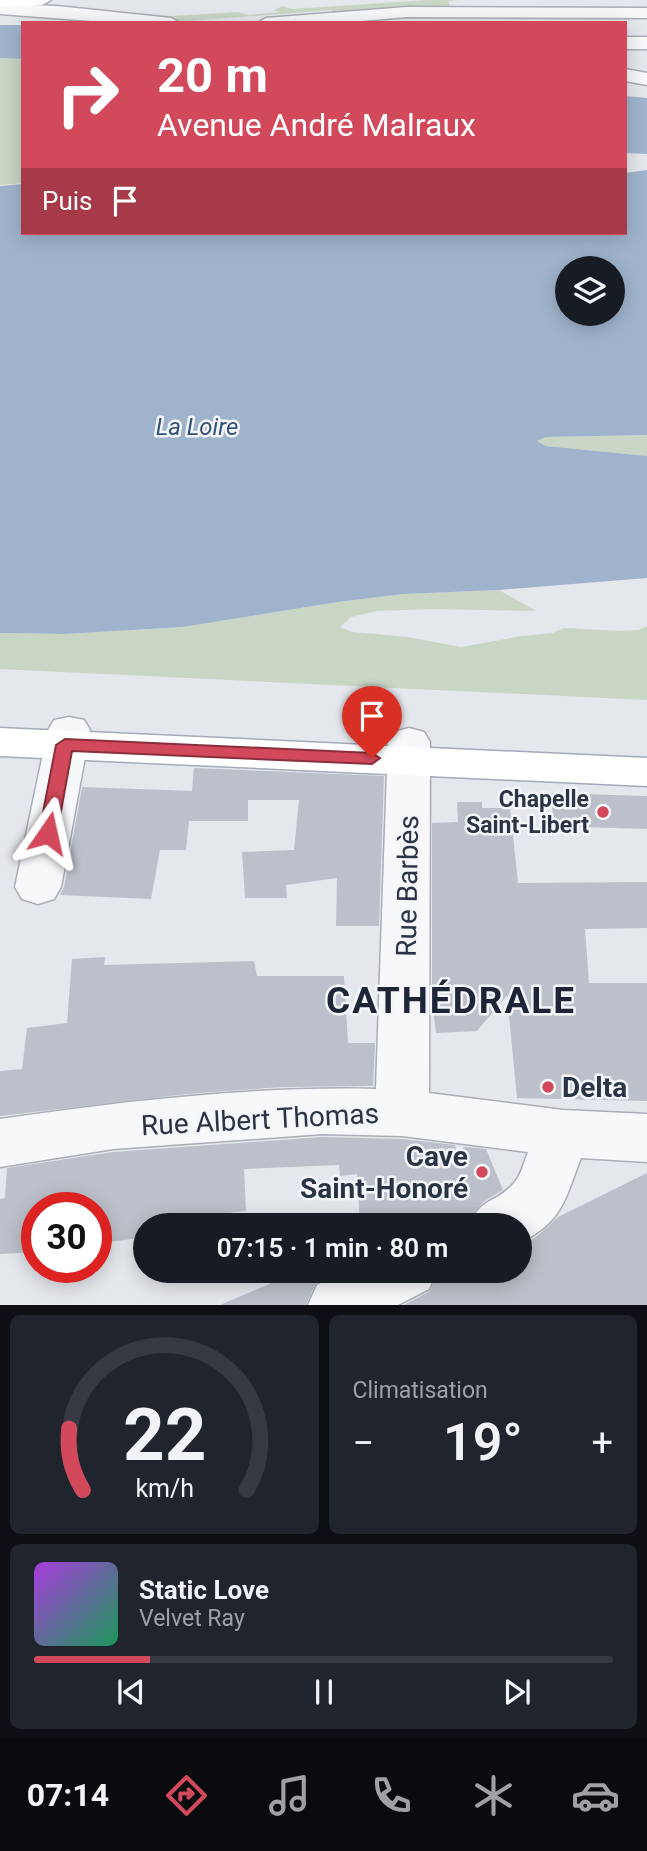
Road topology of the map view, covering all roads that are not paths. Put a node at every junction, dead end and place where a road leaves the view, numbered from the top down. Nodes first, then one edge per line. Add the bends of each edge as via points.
1 (42, 0) edge
2 (0, 2) edge
3 (0, 9) edge
4 (647, 13) edge
5 (502, 18) edge
6 (151, 21) edge
7 (292, 21) edge
8 (627, 43) edge
9 (647, 43) edge
10 (0, 726) edge
11 (67, 737) junction
12 (0, 743) edge
13 (409, 751) junction
14 (647, 754) edge
15 (647, 772) edge
16 (38, 887) dead end
17 (401, 1113) junction
18 (562, 1133) junction
19 (647, 1138) edge
20 (0, 1143) edge
21 (520, 1213) edge
22 (382, 1283) edge
23 (338, 1305) edge

1 - 2 main road
3 - 6 street
4 - 5 street
5 - 7 street via 407,12
8 - 9 street
10 - 11 main road
11 - 12 main road
11 - 13 main road
11 - 16 street
13 - 14 main road
13 - 15 main road
13 - 17 street, Rue Barbès
17 - 18 street, Rue Albert Thomas
17 - 20 street, Rue Albert Thomas via 322,1111 113,1126
18 - 19 street, Rue Albert Thomas
18 - 21 street via 537,1199
22 - 23 street

